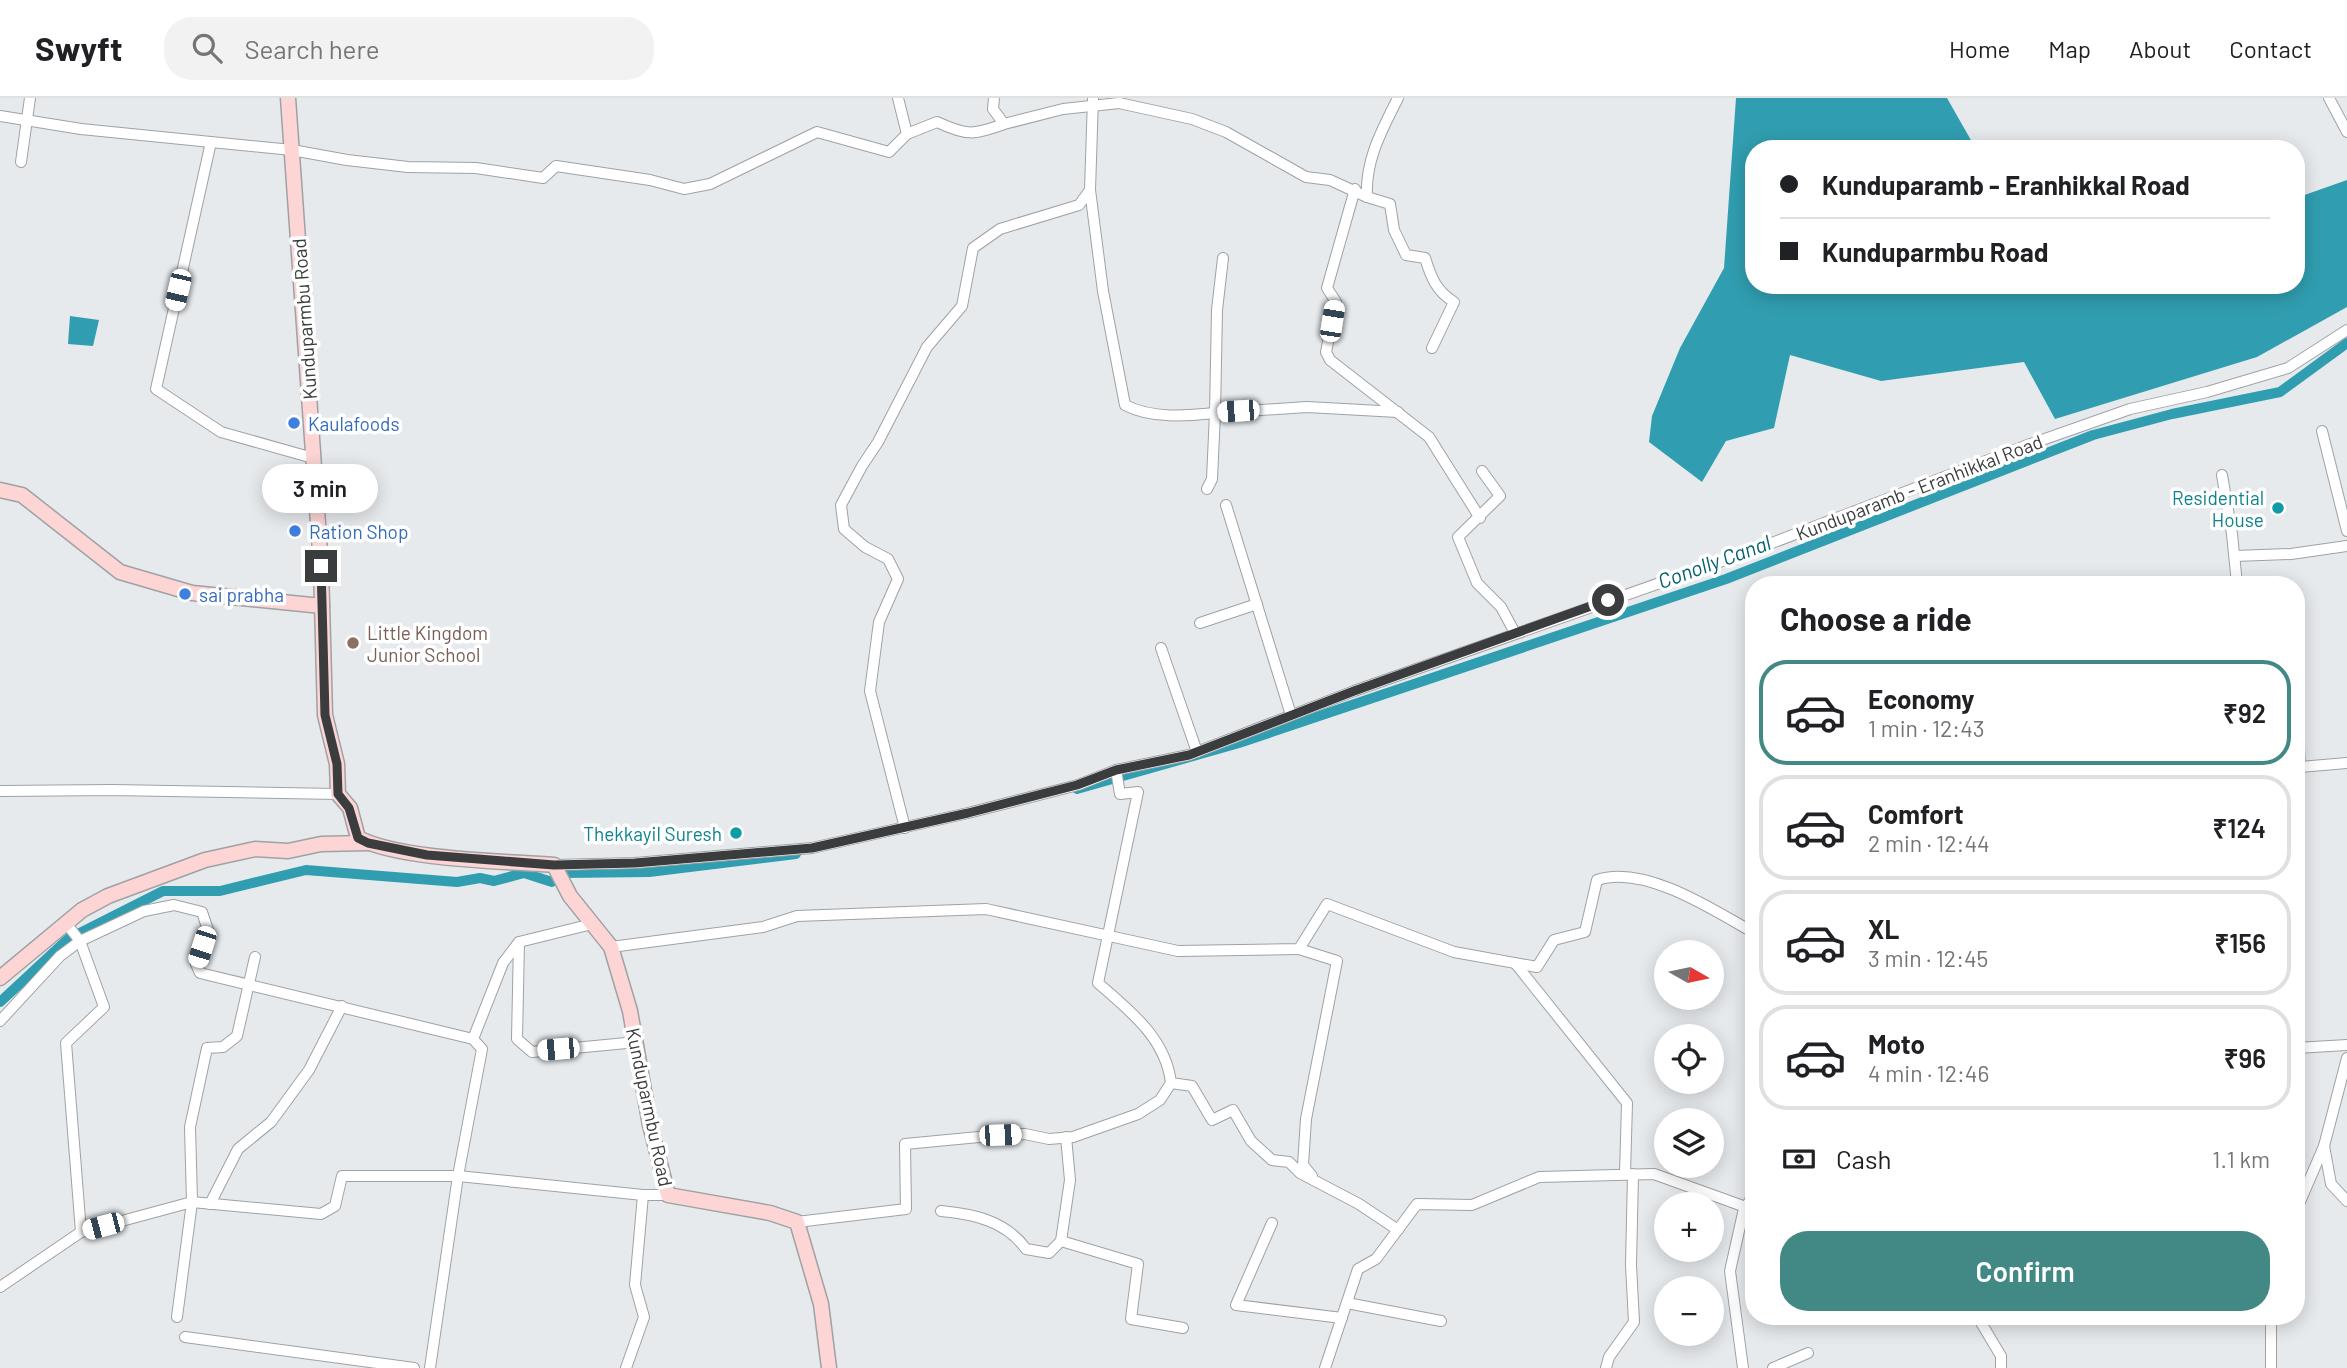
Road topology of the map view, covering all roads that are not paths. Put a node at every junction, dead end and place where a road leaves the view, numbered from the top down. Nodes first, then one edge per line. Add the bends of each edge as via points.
1 (30, 98) edge
2 (288, 98) edge
3 (898, 98) edge
4 (994, 98) edge
5 (1398, 98) edge
6 (2329, 98) edge
7 (1092, 101) edge
8 (0, 116) edge
9 (28, 120) junction
10 (1004, 124) junction
11 (2347, 132) edge
12 (907, 134) junction
13 (211, 142) junction
14 (292, 150) junction
15 (21, 162) dead end
16 (1090, 190) junction
17 (1355, 190) junction
18 (1367, 197) junction
19 (1223, 258) dead end
20 (2347, 330) edge
21 (1432, 348) dead end
22 (1399, 412) junction
23 (1215, 413) junction
24 (2322, 432) dead end
25 (313, 458) junction
26 (1482, 471) dead end
27 (2222, 475) dead end
28 (1207, 489) dead end
29 (0, 490) edge
30 (1226, 505) dead end
31 (1480, 518) junction
32 (2347, 531) edge
33 (2347, 546) edge
34 (2235, 556) junction
35 (2236, 576) edge
36 (1257, 604) junction
37 (322, 606) junction
38 (1200, 623) dead end
39 (1515, 633) junction
40 (1161, 648) dead end
41 (1291, 715) junction
42 (1197, 751) junction
43 (2347, 763) edge
44 (2305, 767) edge
45 (1116, 771) junction
46 (0, 791) edge
47 (338, 794) junction
48 (905, 828) junction
49 (368, 843) junction
50 (558, 874) junction
51 (65, 922) junction
52 (592, 924) junction
53 (1745, 928) edge
54 (1109, 938) junction
55 (80, 941) junction
56 (519, 942) junction
57 (611, 947) junction
58 (1299, 949) junction
59 (255, 957) dead end
60 (1515, 963) junction
61 (0, 978) edge
62 (249, 984) junction
63 (342, 1006) junction
64 (0, 1021) edge
65 (473, 1039) junction
66 (637, 1042) junction
67 (2347, 1045) edge
68 (2305, 1047) edge
69 (2346, 1061) edge
70 (1171, 1083) junction
71 (1066, 1137) junction
72 (2324, 1146) junction
73 (1629, 1174) junction
74 (458, 1176) junction
75 (1314, 1179) junction
76 (2305, 1190) edge
77 (643, 1195) junction
78 (668, 1195) junction
79 (2347, 1201) edge
80 (192, 1202) junction
81 (210, 1204) junction
82 (1745, 1206) edge
83 (941, 1211) dead end
84 (797, 1222) junction
85 (1272, 1223) dead end
86 (1745, 1224) edge
87 (1398, 1230) junction
88 (80, 1232) junction
89 (1061, 1241) junction
90 (0, 1287) edge
91 (1347, 1303) junction
92 (177, 1317) dead end
93 (1342, 1318) junction
94 (1441, 1321) dead end
95 (1982, 1325) edge
96 (2271, 1325) edge
97 (1183, 1328) dead end
98 (185, 1337) dead end
99 (1808, 1353) dead end
100 (414, 1368) edge
101 (430, 1368) edge
102 (626, 1368) edge
103 (829, 1368) edge
104 (1325, 1368) edge
105 (1606, 1368) edge
106 (1743, 1368) edge
107 (1773, 1368) edge
108 (2001, 1368) edge
109 (2271, 1368) edge

1 - 9 street
2 - 14 main road, Kunduparmbu Road
3 - 12 street
4 - 10 street via 993,109
5 - 18 street via 1378,137 1366,175
6 - 11 street
7 - 10 street
7 - 16 street
7 - 17 street via 1192,119 1247,141 1306,177
8 - 9 street
9 - 13 street
9 - 15 street
10 - 12 street via 961,133 937,122
12 - 14 street via 889,152 817,132 710,184 684,189 556,166 543,178 476,168 408,167
13 - 14 street
13 - 25 street via 156,389 221,432
14 - 25 main road, Kunduparmbu Road
16 - 23 street via 1125,405 1136,411 1185,417
16 - 48 street via 1079,205 1000,229 973,248 962,306 927,347 841,505 844,529 888,559 898,579 879,622 870,691
17 - 18 street
17 - 22 street via 1327,288 1336,302 1326,352 1330,360
18 - 21 street via 1390,204 1394,230 1406,254 1425,258 1432,281 1454,302
19 - 23 street
20 - 39 street, Kunduparamb - Eranhikkal Road via 2288,368 2130,409 1759,548
22 - 23 street via 1307,407
22 - 31 street via 1429,437
23 - 28 street via 1212,479
24 - 32 street
25 - 37 main road, Kunduparmbu Road
26 - 31 street via 1500,496
27 - 34 street
29 - 37 main road via 22,495 120,572 192,593
30 - 36 street
31 - 39 street via 1458,537 1477,583 1501,607
33 - 34 street
34 - 35 street
36 - 38 street
36 - 41 street
37 - 47 main road, Kunduparmbu Road via 325,715 337,764
39 - 41 street, Kunduparamb - Eranhikkal Road
40 - 42 street
41 - 42 street, Kunduparamb - Eranhikkal Road
42 - 45 street, Kunduparamb - Eranhikkal Road
43 - 44 street
45 - 48 street, Kunduparamb - Eranhikkal Road via 1053,792
45 - 54 street via 1120,793 1138,792
46 - 47 street
47 - 49 main road, Kunduparmbu Road via 349,808 358,838
48 - 50 street, Kunduparamb - Eranhikkal Road via 783,851
49 - 50 main road
49 - 51 main road via 321,844 288,851 255,849 205,860 108,896
50 - 52 main road, Kunduparmbu Road
51 - 55 street
51 - 61 main road
52 - 56 street
52 - 57 main road, Kunduparmbu Road
53 - 60 street via 1653,881 1606,877 1597,880 1585,932 1554,940 1537,967
54 - 57 street via 986,909 797,916 763,927
54 - 58 street via 1178,951
54 - 70 street via 1098,983 1145,1023 1170,1070
55 - 62 street via 144,911 174,905 202,912 208,930 197,964 200,974
55 - 64 street
55 - 88 street via 104,1007 65,1043
56 - 65 street via 503,963
56 - 66 street via 517,1039 531,1052
57 - 66 main road, Kunduparmbu Road
58 - 60 street via 1328,904 1454,952
58 - 75 street via 1337,961 1306,1119 1303,1165
59 - 62 street
60 - 73 street via 1627,1103
62 - 63 street
62 - 80 street via 237,1036 223,1047 206,1048 190,1127
63 - 65 street
63 - 81 street via 309,1070 271,1122 238,1149
65 - 74 street via 482,1049
66 - 78 main road, Kunduparmbu Road via 650,1125
67 - 68 street
69 - 72 street
70 - 71 street via 1160,1100 1138,1114
70 - 75 street via 1192,1086 1212,1120 1233,1110 1251,1141 1272,1160 1289,1161
71 - 84 street via 1000,1135 905,1144 906,1209
71 - 89 street via 1070,1180
72 - 76 street
72 - 79 street via 2330,1184
73 - 82 street via 1654,1174
73 - 87 street via 1539,1177 1472,1205 1417,1204
73 - 105 street via 1634,1322
74 - 77 street
74 - 81 street via 342,1176 335,1206 321,1214
74 - 101 street
75 - 87 street
77 - 78 street
77 - 102 street via 635,1285 644,1317
78 - 84 main road, Kunduparmbu Road
80 - 81 street
80 - 88 street
80 - 92 street
83 - 89 street via 988,1219 1015,1234 1026,1249 1049,1253
84 - 103 main road via 821,1304
85 - 93 street via 1236,1305
86 - 106 street via 1730,1272
87 - 91 street via 1376,1259 1358,1269
88 - 90 street
89 - 97 street via 1138,1264 1131,1319
91 - 93 street
91 - 94 street
93 - 104 street
95 - 108 street via 2001,1356
96 - 109 street
98 - 100 street
99 - 107 street

